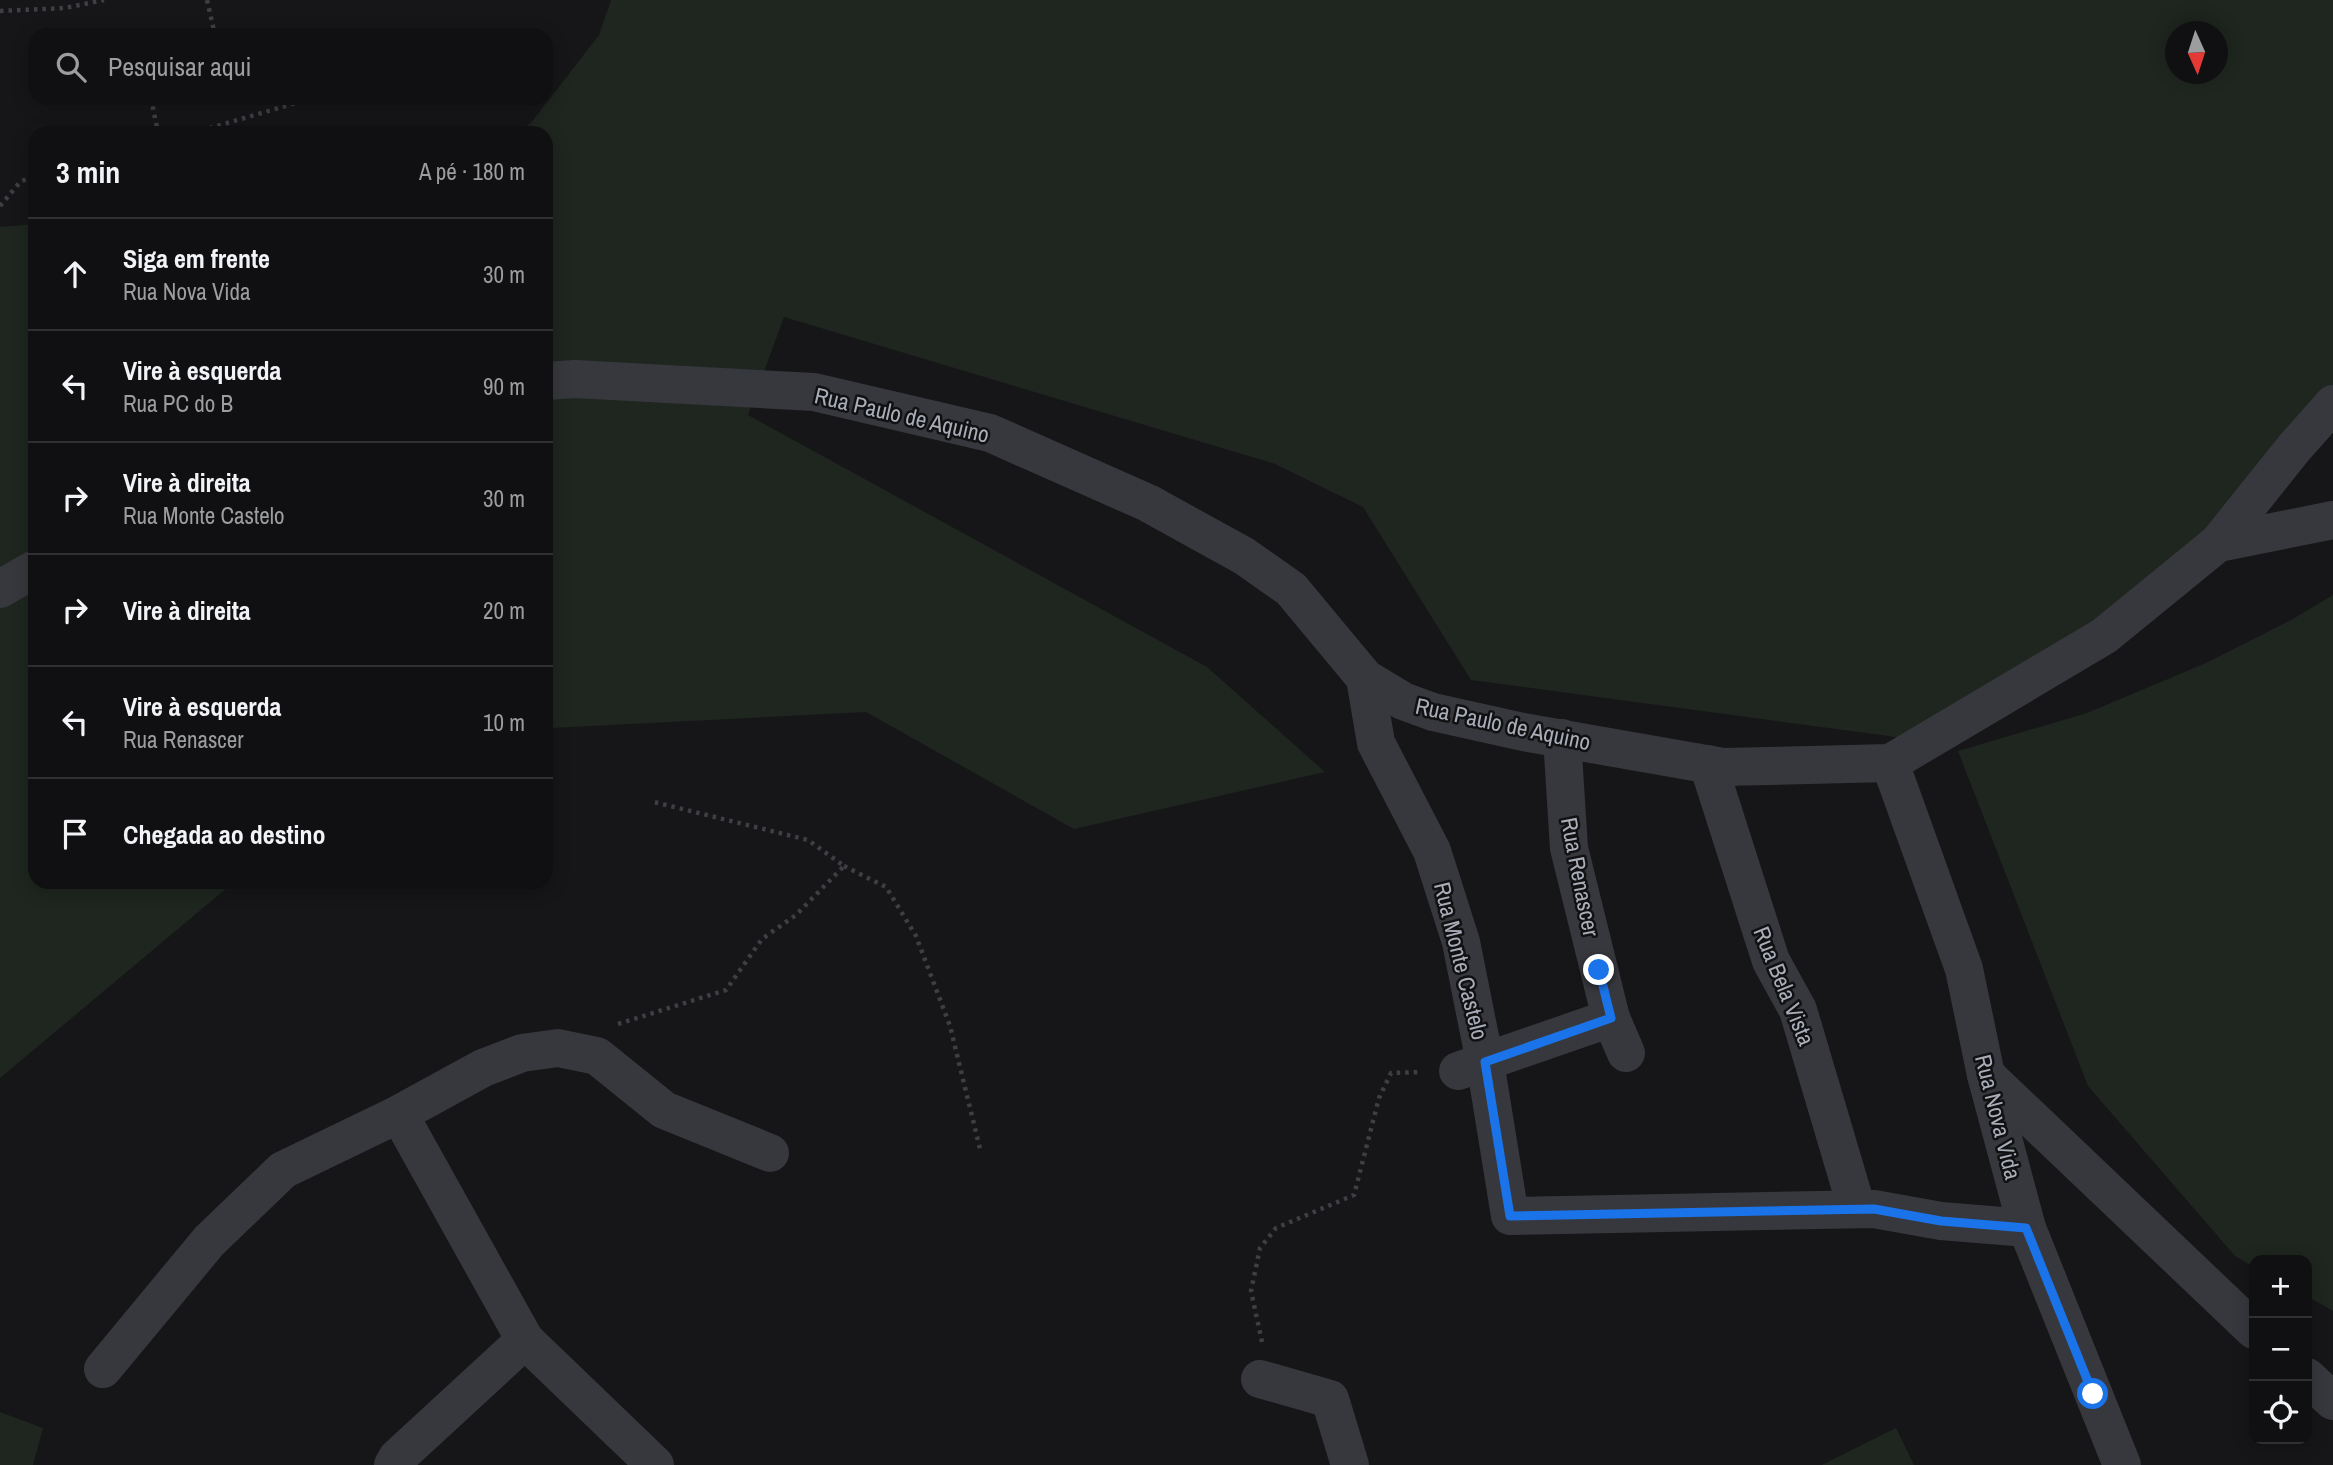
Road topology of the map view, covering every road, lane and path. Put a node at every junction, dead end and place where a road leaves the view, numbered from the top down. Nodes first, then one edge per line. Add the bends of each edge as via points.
1 (104, 0) edge
2 (207, 0) edge
3 (0, 11) edge
4 (213, 28) edge
5 (152, 105) edge
6 (289, 105) edge
7 (157, 126) edge
8 (217, 126) edge
9 (28, 179) edge
10 (0, 206) edge
11 (553, 381) edge
12 (2333, 404) edge
13 (2333, 520) edge
14 (2218, 543) junction
15 (28, 573) edge
16 (0, 589) edge
17 (1365, 678) junction
18 (1562, 738) junction
19 (1890, 763) junction
20 (1708, 764) junction
21 (654, 802) dead end
22 (844, 866) junction
23 (1611, 1018) junction
24 (558, 1048) junction
25 (1626, 1053) dead end
26 (1471, 1066) junction
27 (1986, 1075) junction
28 (400, 1114) junction
29 (980, 1149) dead end
30 (770, 1153) dead end
31 (1857, 1209) junction
32 (2026, 1228) junction
33 (2249, 1326) edge
34 (525, 1340) junction
35 (103, 1368) dead end
36 (1264, 1380) joint
37 (2311, 1381) edge
38 (2333, 1401) edge
39 (393, 1465) edge
40 (655, 1465) edge
41 (1350, 1465) edge
42 (2122, 1465) edge

1 - 3 path via 65,8
2 - 4 path
5 - 7 path
6 - 8 path
9 - 10 path
11 - 17 street, Rua Paulo de Aquino via 814,392 990,433 1148,503 1244,556 1291,589
12 - 14 street, Rua Paulo de Aquino
13 - 14 street
14 - 19 street, Rua Paulo de Aquino via 2104,636
15 - 16 street
17 - 18 street, Rua Paulo de Aquino via 1402,701 1433,712
17 - 26 street, Rua Monte Castelo via 1376,743 1432,851 1457,929
18 - 20 street, Rua Paulo de Aquino
18 - 23 street, Rua Renascer via 1569,848
19 - 20 street, Rua Paulo de Aquino
19 - 27 street, Rua Nova Vida via 1964,969
20 - 31 street, Rua Bela Vista via 1771,961 1798,1010
21 - 22 path via 808,840
22 - 24 path via 796,915 762,939 726,990 607,1027
22 - 29 path via 886,887 916,936 950,1026
23 - 25 street, Rua Renascer
23 - 26 street
24 - 28 street via 522,1053 483,1068
24 - 30 street via 597,1056 664,1110
26 - 31 street, Rua Monte Castelo via 1510,1216
26 - 36 path via 1391,1073 1379,1098 1354,1195 1276,1228 1259,1248 1251,1291
27 - 32 street, Rua Nova Vida
27 - 33 street
28 - 34 street
28 - 35 street via 283,1170 209,1241
31 - 32 street
32 - 42 street, Rua Nova Vida
34 - 39 street
34 - 40 street
36 - 41 street via 1330,1399
37 - 38 street

